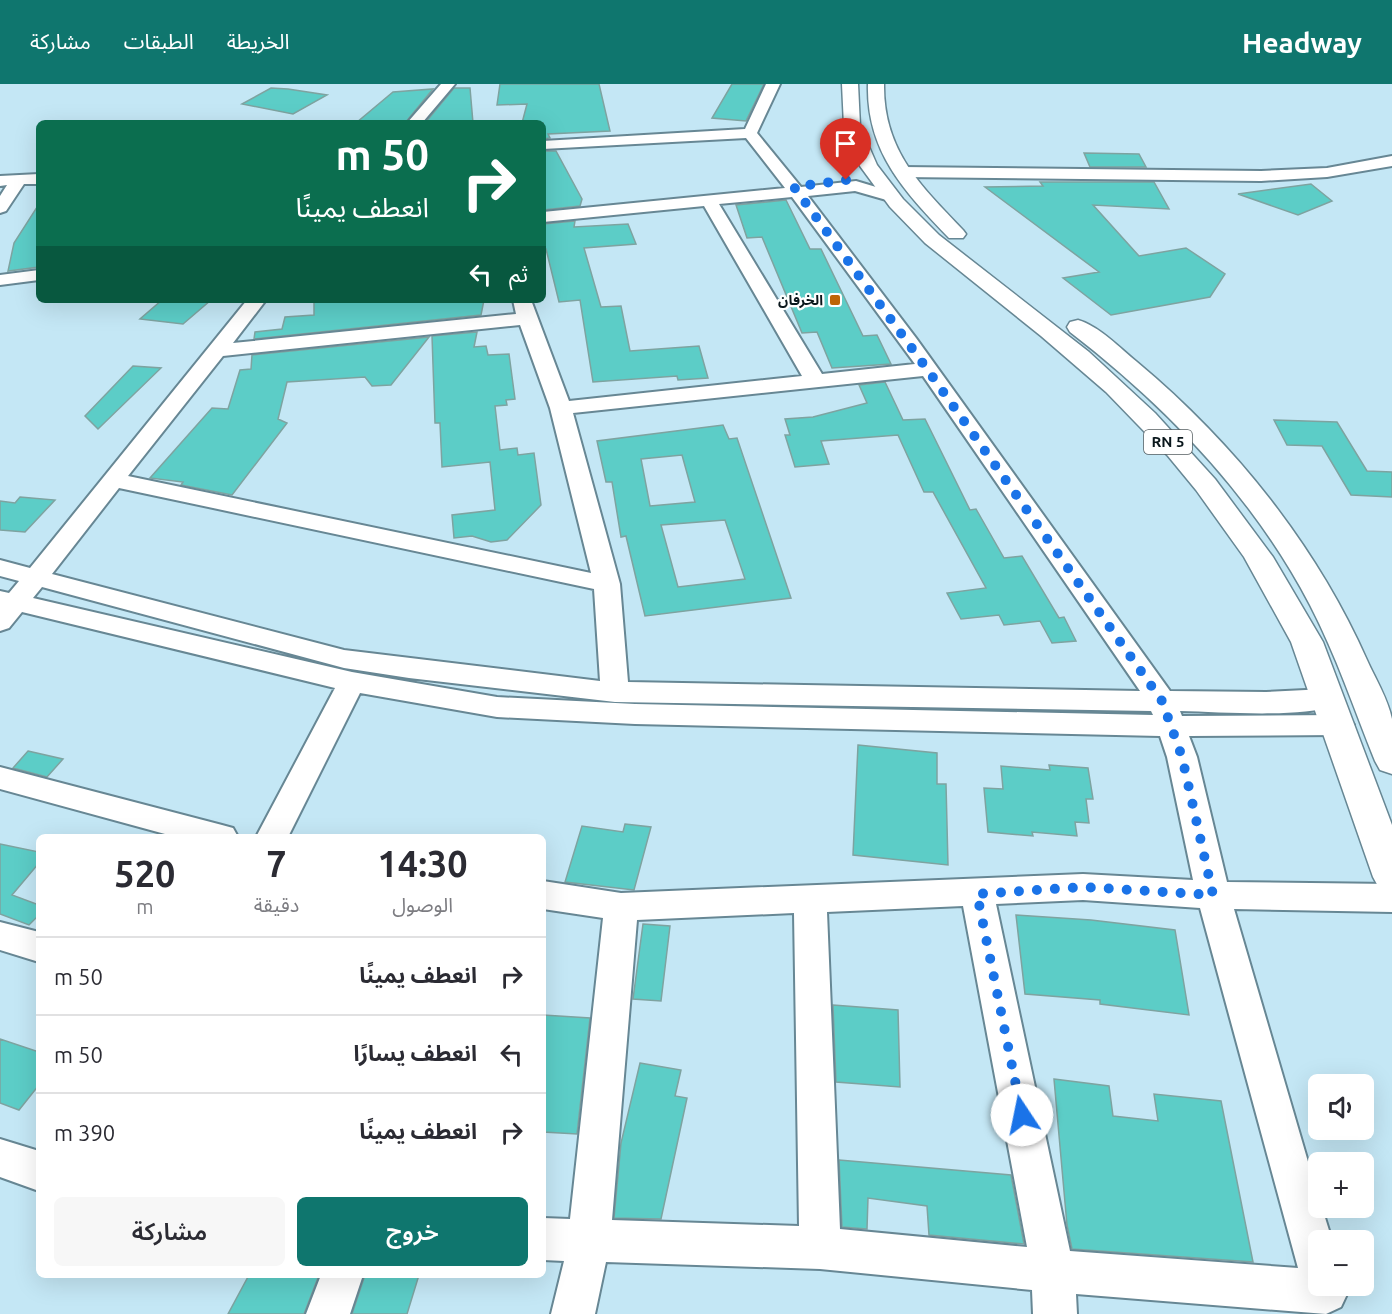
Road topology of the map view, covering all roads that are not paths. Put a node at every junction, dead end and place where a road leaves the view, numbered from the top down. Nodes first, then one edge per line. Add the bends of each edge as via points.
1 (448, 84) edge
2 (773, 84) edge
3 (850, 84) edge
4 (876, 84) edge
5 (417, 120) edge
6 (750, 133) junction
7 (546, 145) edge
8 (864, 157) junction
9 (1392, 161) edge
10 (902, 172) junction
11 (36, 179) edge
12 (19, 180) junction
13 (0, 181) edge
14 (796, 190) junction
15 (890, 196) junction
16 (709, 201) junction
17 (0, 208) edge
18 (546, 210) edge
19 (546, 217) edge
20 (36, 275) edge
21 (0, 280) edge
22 (36, 285) edge
23 (0, 290) edge
24 (255, 303) edge
25 (524, 310) edge
26 (216, 351) junction
27 (927, 369) junction
28 (816, 381) junction
29 (561, 408) junction
30 (112, 480) junction
31 (0, 568) edge
32 (34, 577) junction
33 (607, 584) junction
34 (5, 608) edge
35 (352, 682) junction
36 (615, 692) junction
37 (1326, 699) junction
38 (1167, 713) junction
39 (1339, 725) junction
40 (1392, 761) edge
41 (0, 778) edge
42 (211, 834) edge
43 (275, 834) edge
44 (1392, 877) edge
45 (977, 894) junction
46 (546, 895) edge
47 (1213, 895) junction
48 (1392, 898) edge
49 (810, 899) junction
50 (621, 907) junction
51 (0, 936) edge
52 (36, 946) edge
53 (0, 1158) edge
54 (36, 1171) edge
55 (1308, 1230) edge
56 (546, 1239) edge
57 (589, 1242) junction
58 (820, 1248) junction
59 (1053, 1271) junction
60 (341, 1278) edge
61 (1308, 1288) edge
62 (328, 1314) edge
63 (573, 1314) edge
64 (1055, 1314) edge

1 - 5 street
2 - 6 street
3 - 8 highway, RN 5 via 851,126
4 - 10 highway, RN 5 via 877,126
6 - 7 street
6 - 14 street
8 - 14 street via 846,180
8 - 15 highway, RN 5
9 - 10 street via 1320,175 1284,176
10 - 40 highway, RN 5 via 960,237 1136,373 1224,460 1315,587
11 - 12 street
12 - 13 street
12 - 17 street
14 - 15 street via 856,186
14 - 16 street
14 - 18 street
14 - 27 street
15 - 37 highway, RN 5 via 940,246 1089,364 1196,471 1228,509 1278,588 1317,666
16 - 19 street
16 - 28 street
20 - 21 street
22 - 23 street
24 - 26 street
25 - 26 street
25 - 29 street
26 - 30 street
27 - 28 street
27 - 38 street
28 - 29 street
29 - 33 street
30 - 32 street
30 - 33 street
31 - 32 street
32 - 34 street
32 - 36 street via 344,659
33 - 36 street
34 - 35 street
35 - 38 street via 497,707 635,714
35 - 43 street
36 - 38 street
37 - 38 street
37 - 39 highway, RN 5
38 - 39 street
38 - 47 street
39 - 44 highway, RN 5
41 - 42 street
45 - 47 street via 1083,887
45 - 49 street
45 - 59 street
46 - 50 street
47 - 48 street
47 - 55 street
49 - 50 street
49 - 58 street
50 - 57 street
51 - 52 street
53 - 54 street
56 - 57 street
57 - 58 street
57 - 63 street
58 - 59 street
59 - 61 street
59 - 64 street
60 - 62 street

